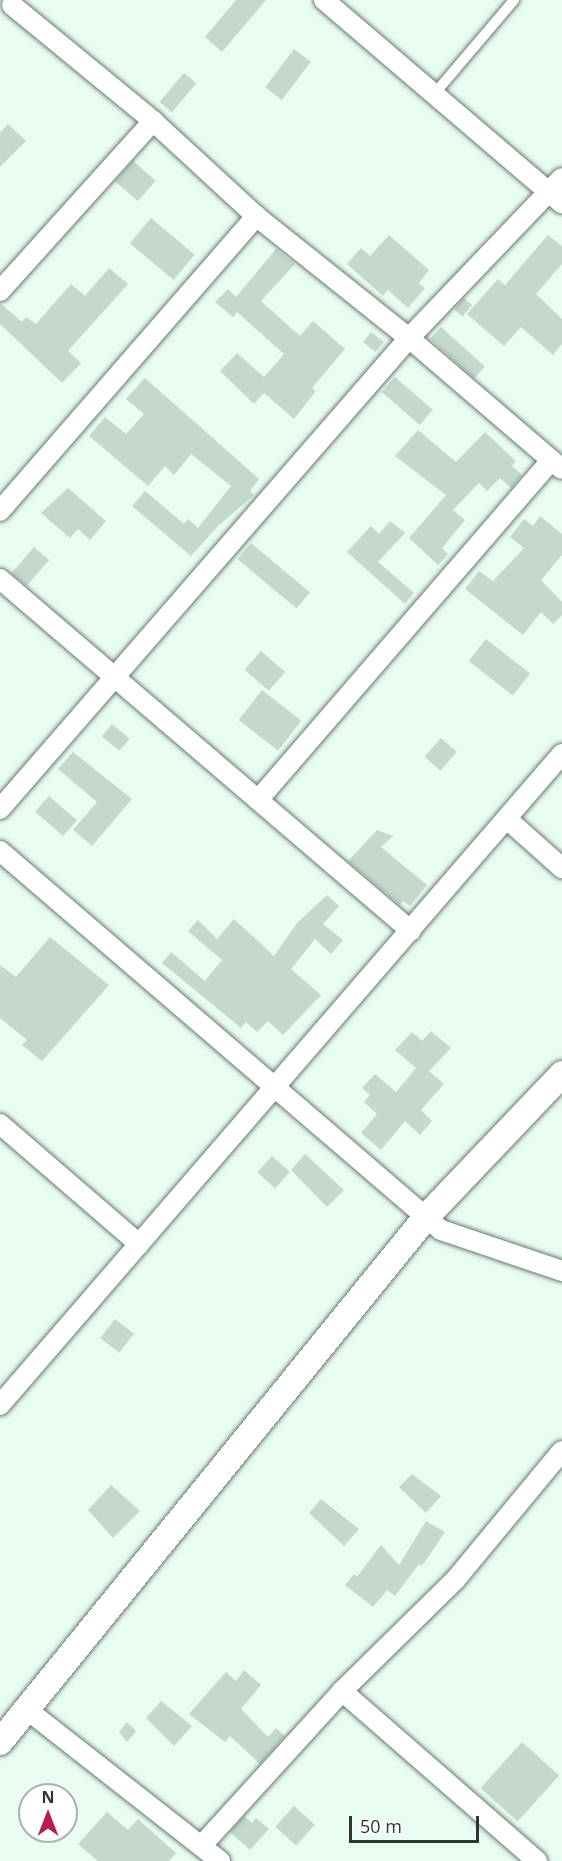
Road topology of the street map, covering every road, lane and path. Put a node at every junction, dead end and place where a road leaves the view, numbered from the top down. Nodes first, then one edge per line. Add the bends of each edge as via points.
1 (324, 0) edge
2 (514, 0) edge
3 (10, 8) edge
4 (436, 92) junction
5 (153, 121) junction
6 (557, 191) edge
7 (256, 216) junction
8 (0, 291) edge
9 (409, 338) junction
10 (557, 465) edge
11 (0, 511) edge
12 (0, 579) edge
13 (115, 677) junction
14 (562, 754) edge
15 (258, 800) junction
16 (0, 809) edge
17 (507, 819) junction
18 (0, 851) edge
19 (562, 868) edge
20 (411, 931) junction
21 (562, 1074) edge
22 (274, 1085) junction
23 (0, 1124) edge
24 (427, 1216) junction
25 (139, 1244) junction
26 (562, 1271) edge
27 (0, 1405) edge
28 (562, 1451) edge
29 (342, 1691) junction
30 (25, 1708) junction
31 (0, 1742) edge
32 (203, 1844) junction
33 (220, 1861) edge
34 (537, 1861) edge

1 - 4 street
2 - 4 lane
3 - 5 street
4 - 6 street
5 - 7 street
5 - 8 street
6 - 9 street
7 - 9 street
7 - 11 street
9 - 10 street
9 - 13 street
10 - 15 street
12 - 13 street
13 - 15 street
13 - 16 street
14 - 17 street
15 - 20 street
17 - 19 street
17 - 20 street
18 - 22 street
20 - 22 street
21 - 24 street
22 - 24 street
22 - 25 street
23 - 25 street
24 - 26 street via 456,1236
24 - 30 street
25 - 27 street
28 - 29 street via 456,1579
29 - 32 street
29 - 34 street
30 - 31 street
30 - 32 street
32 - 33 street

